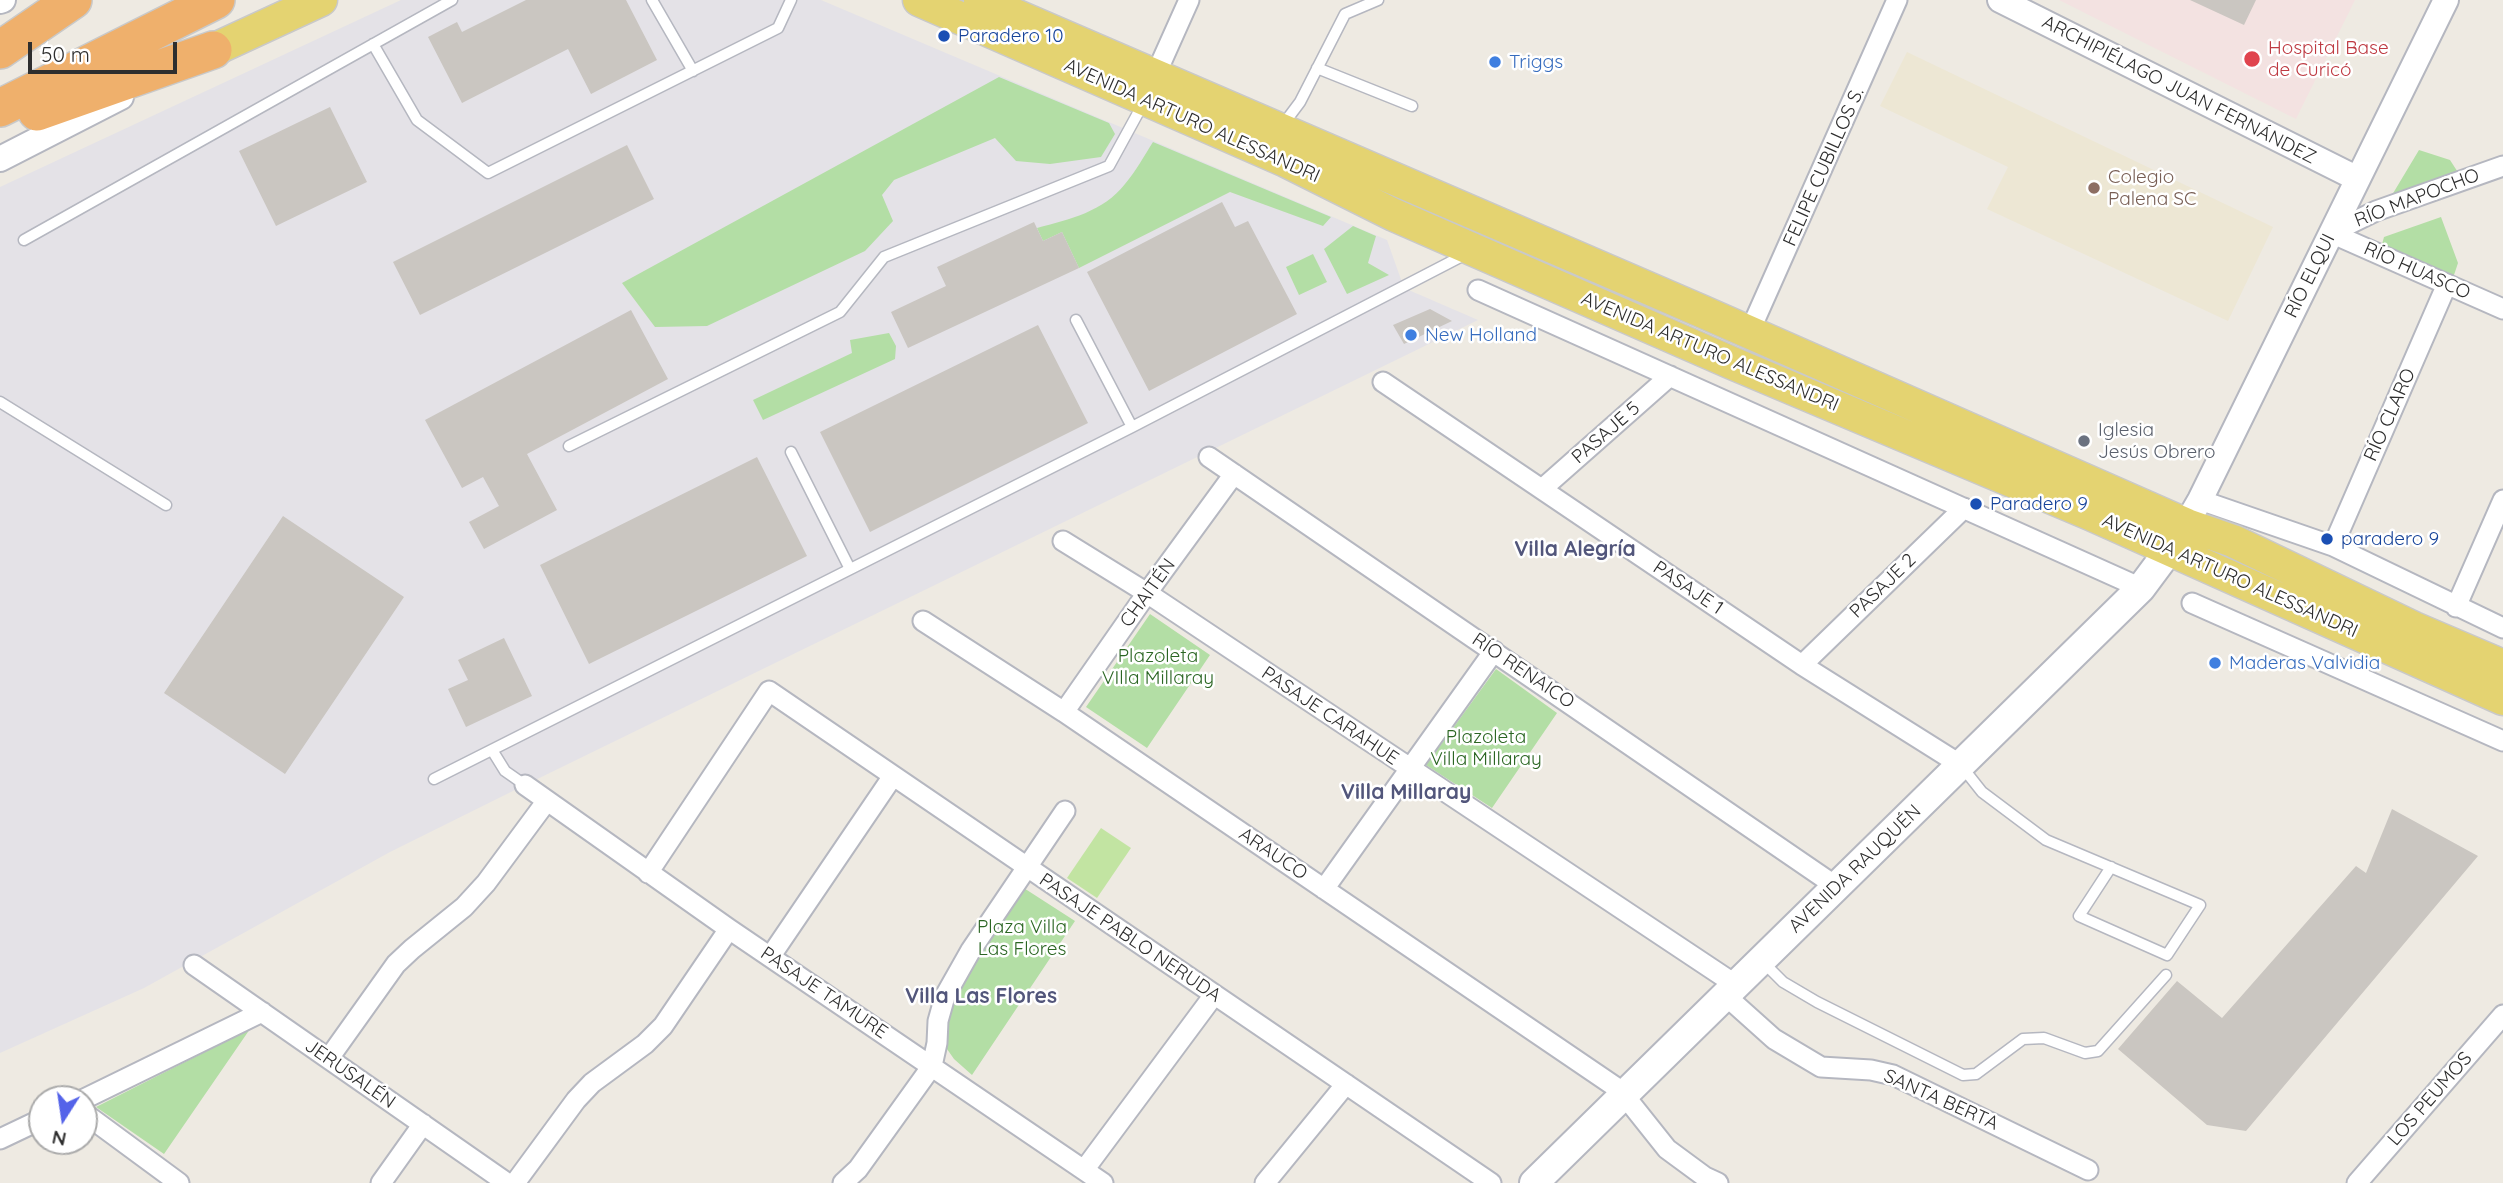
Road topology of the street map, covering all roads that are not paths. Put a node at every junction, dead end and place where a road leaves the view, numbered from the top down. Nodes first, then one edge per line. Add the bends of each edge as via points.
1 (73, 0) edge
2 (160, 0) edge
3 (216, 0) edge
4 (321, 0) edge
5 (452, 0) edge
6 (652, 0) edge
7 (791, 0) edge
8 (919, 0) edge
9 (981, 0) edge
10 (1189, 0) edge
11 (1378, 0) edge
12 (1898, 0) edge
13 (2000, 0) edge
14 (2445, 0) edge
15 (373, 44) junction
16 (0, 50) edge
17 (214, 50) junction
18 (1317, 68) junction
19 (693, 71) junction
20 (0, 80) edge
21 (1152, 89) junction
22 (1412, 106) dead end
23 (0, 108) edge
24 (0, 126) edge
25 (1280, 130) junction
26 (0, 159) edge
27 (2503, 166) edge
28 (2358, 179) junction
29 (2331, 233) junction
30 (1491, 239) junction
31 (24, 240) dead end
32 (2447, 285) junction
33 (1478, 290) dead end
34 (2503, 309) edge
35 (1076, 320) dead end
36 (1749, 333) junction
37 (1670, 376) junction
38 (1383, 382) dead end
39 (0, 401) edge
40 (1132, 427) junction
41 (569, 446) dead end
42 (791, 452) dead end
43 (1209, 457) dead end
44 (1234, 474) junction
45 (1542, 489) junction
46 (2503, 500) edge
47 (166, 505) dead end
48 (1964, 508) junction
49 (2186, 525) junction
50 (1063, 541) dead end
51 (2333, 546) junction
52 (850, 569) junction
53 (2141, 588) junction
54 (1147, 593) junction
55 (2192, 603) dead end
56 (2456, 607) junction
57 (923, 621) dead end
58 (2503, 628) edge
59 (1494, 651) junction
60 (1801, 664) junction
61 (2503, 666) edge
62 (2503, 699) edge
63 (1064, 712) junction
64 (2503, 741) edge
65 (492, 750) junction
66 (1961, 765) junction
67 (1409, 769) junction
68 (894, 776) junction
69 (434, 779) dead end
70 (525, 785) joint
71 (546, 802) junction
72 (1065, 811) dead end
73 (2111, 867) junction
74 (1028, 868) junction
75 (648, 873) junction
76 (1837, 887) junction
77 (1324, 889) junction
78 (729, 929) junction
79 (770, 957) junction
80 (1762, 960) junction
81 (194, 965) dead end
82 (2166, 975) dead end
83 (1731, 990) junction
84 (1214, 995) junction
85 (262, 1012) junction
86 (2503, 1016) edge
87 (329, 1058) junction
88 (932, 1066) junction
89 (1346, 1084) junction
90 (98, 1092) edge
91 (1623, 1092) junction
92 (98, 1123) edge
93 (422, 1124) junction
94 (28, 1126) edge
95 (0, 1139) edge
96 (1084, 1170) junction
97 (2088, 1170) dead end
98 (179, 1183) edge
99 (381, 1183) edge
100 (506, 1183) edge
101 (514, 1183) edge
102 (843, 1183) edge
103 (1103, 1183) edge
104 (1265, 1183) edge
105 (1491, 1183) edge
106 (1534, 1183) edge
107 (1718, 1183) edge
108 (2357, 1183) edge

1 - 16 highway
2 - 20 highway
3 - 23 highway
4 - 17 main road
5 - 15 lane
6 - 19 lane
7 - 19 lane via 778,28
8 - 21 main road, AVENIDA ARTURO ALESSANDRI
9 - 21 main road, AVENIDA ARTURO ALESSANDRI
10 - 21 street
11 - 18 lane via 1345,14
12 - 36 street, FELIPE CUBILLOS S.
13 - 28 street, ARCHIPIÉLAGO JUAN FERNÁNDEZ
14 - 28 street, RÍO ELQUI
15 - 19 lane via 416,120 488,173
15 - 31 lane
17 - 24 highway
17 - 26 street
18 - 22 lane
18 - 25 lane
21 - 25 main road, AVENIDA ARTURO ALESSANDRI
21 - 30 main road, AVENIDA ARTURO ALESSANDRI via 1394,215
21 - 41 lane via 1109,166 884,257 840,313
25 - 30 main road, AVENIDA ARTURO ALESSANDRI
27 - 29 street, RÍO MAPOCHO via 2376,211
28 - 29 street, RÍO ELQUI
29 - 32 street, RÍO HUASCO
29 - 49 street, RÍO ELQUI
30 - 36 main road, AVENIDA ARTURO ALESSANDRI
30 - 40 lane
30 - 49 main road, AVENIDA ARTURO ALESSANDRI via 1732,363
32 - 34 street, RÍO HUASCO
32 - 51 street, RÍO CLARO
33 - 37 street, AVENIDA ARTURO ALESSANDRI
35 - 40 lane
36 - 49 main road, AVENIDA ARTURO ALESSANDRI
37 - 45 street, PASAJE 5
37 - 48 street, AVENIDA ARTURO ALESSANDRI
38 - 45 street, PASAJE 1
39 - 47 lane
40 - 52 lane
42 - 52 lane
43 - 44 street, RÍO RENAICO
44 - 54 street, CHAITÉN
44 - 59 street, RÍO RENAICO
45 - 60 street, PASAJE 1
46 - 56 street
48 - 53 street, AVENIDA ARTURO ALESSANDRI
48 - 60 street, PASAJE 2
49 - 51 street, AVENIDA ARTURO ALESSANDRI
49 - 53 main road, AVENIDA RAUQUÉN
49 - 61 main road, AVENIDA ARTURO ALESSANDRI via 2233,541
49 - 62 main road, AVENIDA ARTURO ALESSANDRI
50 - 54 street, PASAJE CARAHUE
51 - 56 street, AVENIDA ARTURO ALESSANDRI
52 - 65 lane
53 - 66 main road, AVENIDA RAUQUÉN
54 - 63 street, CHAITÉN
54 - 67 street, PASAJE CARAHUE
55 - 64 street, AVENIDA ARTURO ALESSANDRI
56 - 58 street, AVENIDA ARTURO ALESSANDRI
57 - 63 street, ARAUCO
59 - 67 street
59 - 76 street, RÍO RENAICO
60 - 66 street, PASAJE 1
63 - 77 street, ARAUCO
65 - 69 lane
65 - 70 lane via 505,771
66 - 73 lane via 1982,792 2046,839
66 - 76 main road, AVENIDA RAUQUÉN
67 - 77 street
67 - 83 street, PASAJE CARAHUE
68 - 74 street, PASAJE PABLO NERUDA
68 - 75 street, PASAJE PABLO NERUDA via 769,691
68 - 79 street
70 - 71 street, PASAJE TAMURE
71 - 75 street, PASAJE TAMURE
71 - 87 street via 464,907 396,964
72 - 74 street
73 - 73 lane via 2200,905 2167,955 2079,916
74 - 84 street, PASAJE PABLO NERUDA
74 - 88 street via 945,996
75 - 78 street, PASAJE TAMURE
76 - 80 main road, AVENIDA RAUQUÉN
77 - 91 street, ARAUCO
78 - 79 street, PASAJE TAMURE
78 - 101 street via 663,1026 584,1091
79 - 88 street, PASAJE TAMURE
80 - 82 lane via 1783,982 1817,1002 1963,1074 1976,1074 2023,1039 2044,1038 2085,1053 2098,1051
80 - 83 main road, AVENIDA RAUQUÉN
81 - 85 street, JERUSALÉN
83 - 91 main road, AVENIDA RAUQUÉN
83 - 97 street, SANTA BERTA via 1774,1039 1821,1067 1893,1075
84 - 89 street, PASAJE PABLO NERUDA
84 - 96 street
85 - 87 street, JERUSALÉN
85 - 90 street
86 - 108 street, LOS PEUMOS
87 - 93 street, JERUSALÉN
88 - 96 street, PASAJE TAMURE
88 - 102 street
89 - 104 street
89 - 105 street, PASAJE PABLO NERUDA
91 - 106 main road, AVENIDA RAUQUÉN
91 - 107 street, ARAUCO via 1667,1149
92 - 98 street
93 - 99 street
93 - 100 street, JERUSALÉN
94 - 95 street
96 - 103 street, PASAJE TAMURE

